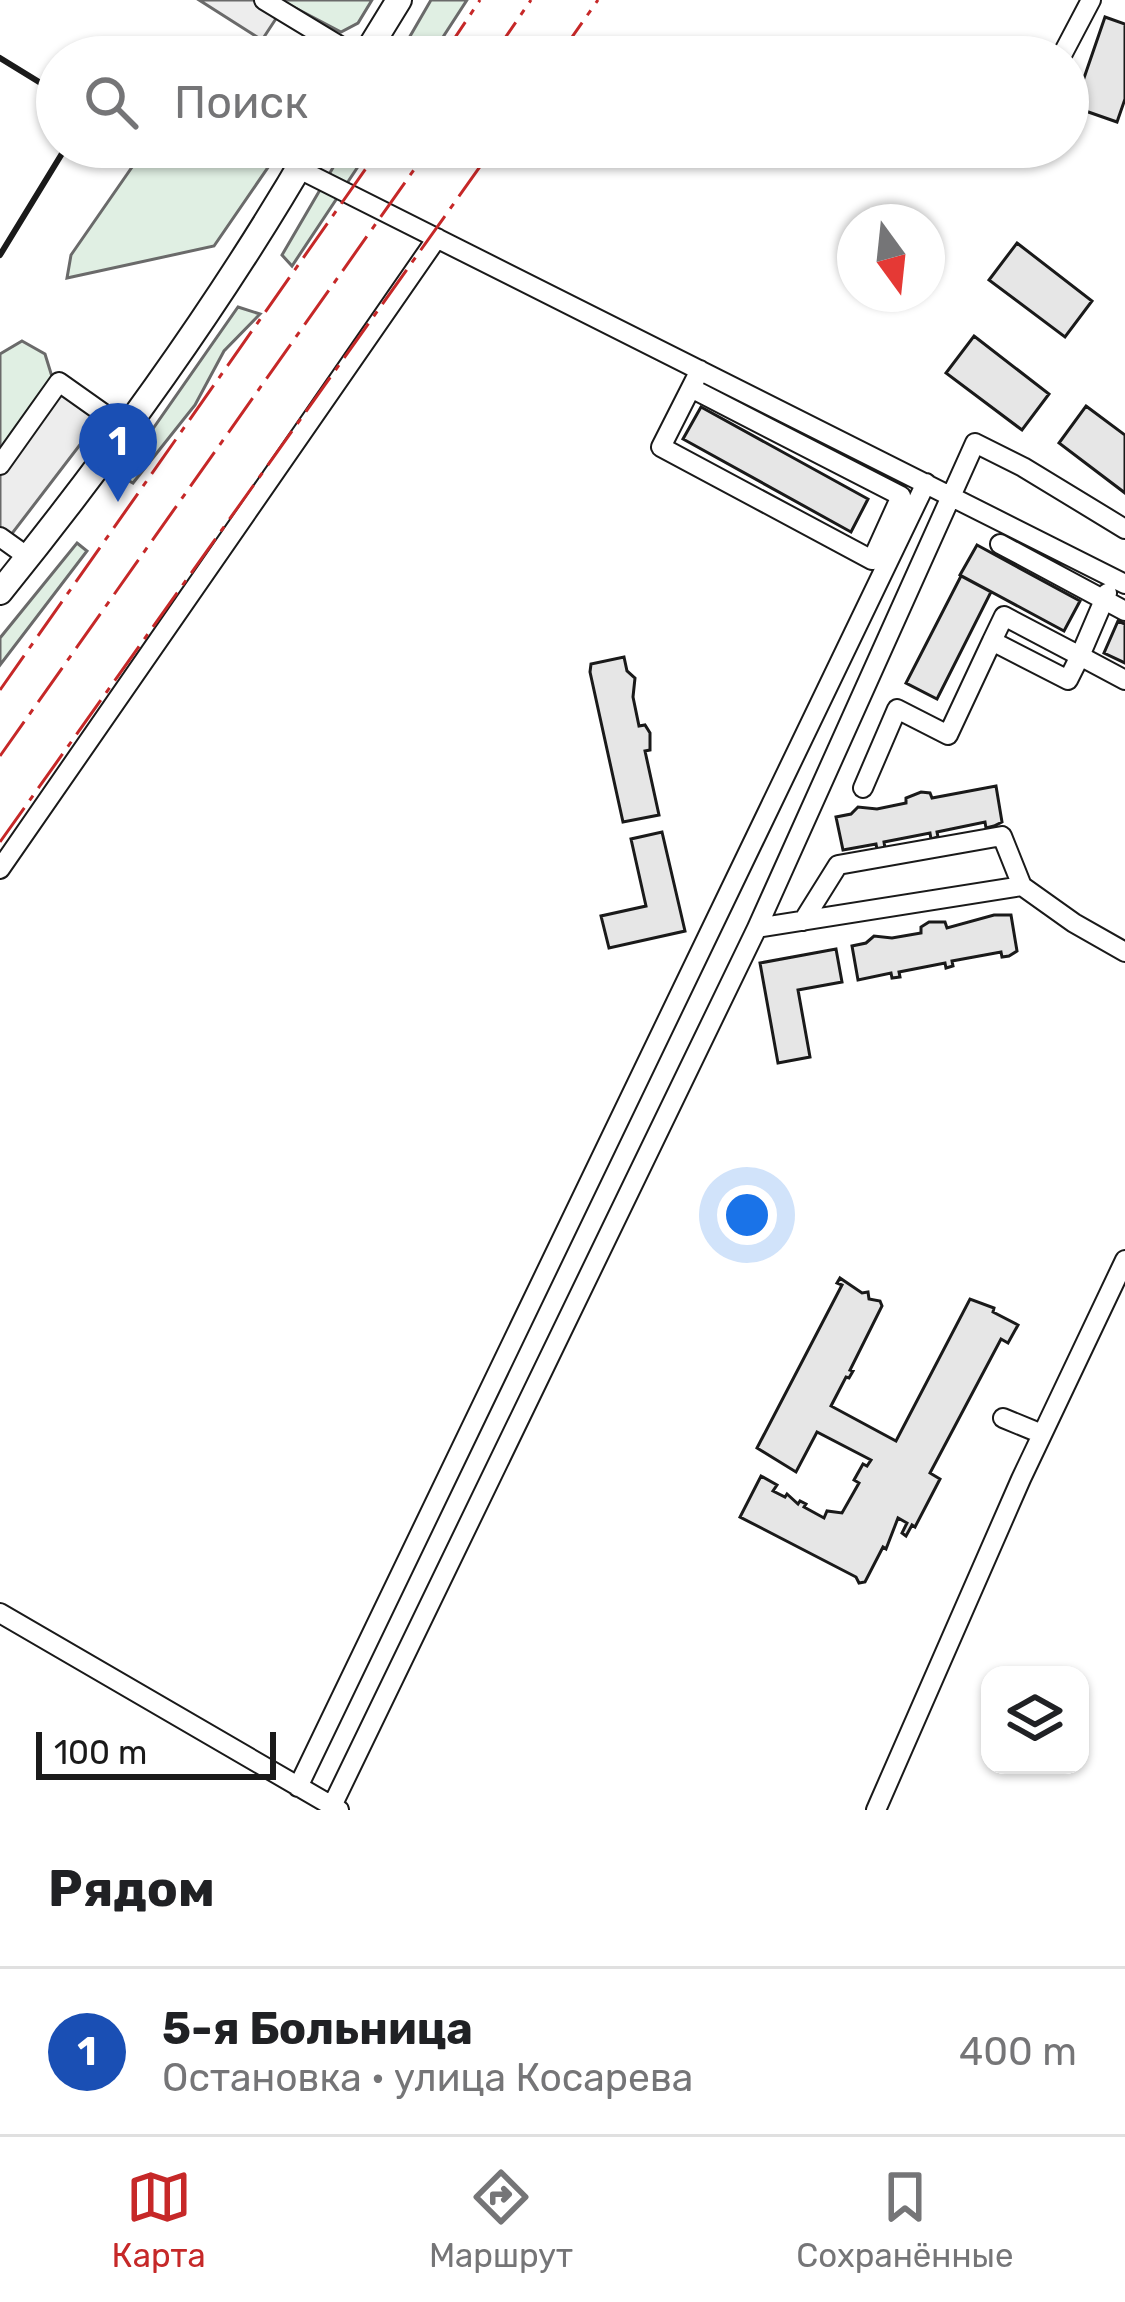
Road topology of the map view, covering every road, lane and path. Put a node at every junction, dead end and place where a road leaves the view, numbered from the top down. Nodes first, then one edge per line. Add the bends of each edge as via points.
1 (264, 0) edge
2 (399, 0) edge
3 (1091, 0) edge
4 (325, 36) edge
5 (375, 36) edge
6 (1072, 36) edge
7 (299, 168) edge
8 (322, 168) edge
9 (437, 238) junction
10 (695, 379) junction
11 (124, 428) junction
12 (0, 465) edge
13 (926, 483) junction
14 (952, 496) junction
15 (1125, 529) edge
16 (0, 537) edge
17 (1000, 544) dead end
18 (10, 572) edge
19 (1119, 581) edge
20 (1104, 601) junction
21 (1125, 611) edge
22 (992, 641) junction
23 (1080, 656) junction
24 (1125, 680) edge
25 (863, 788) dead end
26 (0, 869) edge
27 (1022, 886) junction
28 (803, 921) junction
29 (758, 928) junction
30 (1125, 952) edge
31 (1125, 1259) edge
32 (1003, 1418) dead end
33 (1042, 1434) junction
34 (0, 1613) edge
35 (298, 1786) junction
36 (336, 1808) edge
37 (876, 1810) edge

1 - 4 lane
2 - 5 main road
3 - 6 lane
7 - 11 main road
8 - 9 lane
9 - 10 lane
9 - 26 lane
10 - 10 lane via 661,447 872,560 901,496
10 - 13 lane
11 - 12 lane via 59,382
11 - 18 main road
13 - 14 lane
13 - 35 lane
14 - 15 lane via 974,443
14 - 19 lane
14 - 29 lane
16 - 18 lane
17 - 20 lane
19 - 20 lane
20 - 21 lane
20 - 23 lane
22 - 23 lane via 1068,680
22 - 23 lane via 1004,616
22 - 25 lane via 948,735 897,709
23 - 24 lane
27 - 28 lane
27 - 28 lane via 1002,836 838,865
27 - 30 lane
28 - 29 lane
29 - 36 lane
31 - 33 lane
32 - 33 lane
33 - 37 lane
34 - 35 lane
35 - 36 lane

